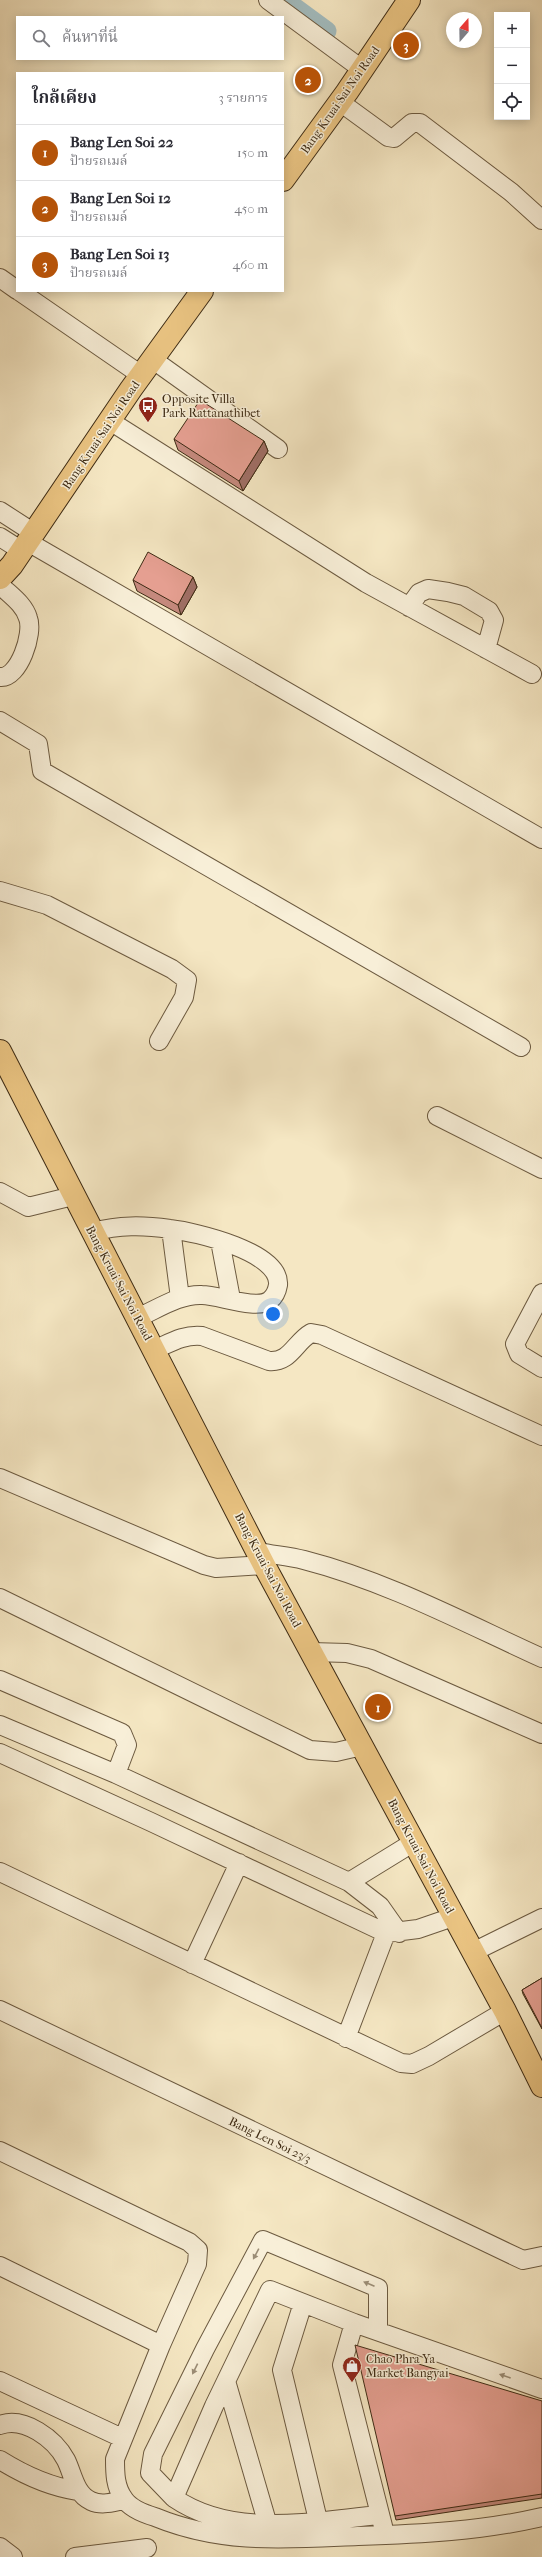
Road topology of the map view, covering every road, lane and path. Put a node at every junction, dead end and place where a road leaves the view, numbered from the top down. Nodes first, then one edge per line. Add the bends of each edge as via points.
1 (268, 0) edge
2 (409, 0) edge
3 (363, 70) junction
4 (340, 102) junction
5 (284, 179) edge
6 (542, 220) edge
7 (0, 278) edge
8 (16, 289) edge
9 (21, 292) edge
10 (201, 292) edge
11 (147, 367) junction
12 (110, 421) junction
13 (278, 449) dead end
14 (0, 511) edge
15 (0, 537) edge
16 (28, 542) junction
17 (0, 578) edge
18 (0, 585) edge
19 (409, 607) junction
20 (486, 649) junction
21 (532, 674) dead end
22 (0, 677) edge
23 (0, 720) edge
24 (542, 839) edge
25 (0, 891) edge
26 (159, 1041) dead end
27 (521, 1047) dead end
28 (0, 1051) edge
29 (438, 1116) dead end
30 (542, 1169) edge
31 (0, 1192) edge
32 (73, 1196) junction
33 (171, 1229) junction
34 (92, 1232) junction
35 (220, 1242) junction
36 (542, 1293) edge
37 (180, 1298) junction
38 (231, 1299) junction
39 (137, 1318) junction
40 (154, 1350) junction
41 (542, 1368) edge
42 (542, 1436) edge
43 (0, 1478) edge
44 (262, 1559) junction
45 (0, 1598) edge
46 (311, 1652) junction
47 (542, 1658) edge
48 (0, 1680) edge
49 (0, 1725) edge
50 (542, 1734) edge
51 (362, 1746) junction
52 (0, 1753) edge
53 (116, 1774) junction
54 (414, 1842) junction
55 (239, 1863) junction
56 (0, 1872) edge
57 (349, 1882) junction
58 (453, 1917) junction
59 (542, 1918) edge
60 (393, 1933) junction
61 (473, 1952) junction
62 (192, 1964) junction
63 (0, 2010) edge
64 (505, 2011) junction
65 (346, 2038) junction
66 (542, 2086) edge
67 (0, 2151) edge
68 (542, 2256) edge
69 (0, 2266) edge
70 (303, 2303) junction
71 (354, 2323) junction
72 (378, 2331) junction
73 (161, 2345) junction
74 (0, 2381) edge
75 (226, 2381) junction
76 (542, 2389) edge
77 (0, 2425) edge
78 (122, 2438) junction
79 (0, 2460) edge
80 (78, 2491) junction
81 (174, 2498) junction
82 (124, 2500) junction
83 (380, 2515) junction
84 (542, 2517) edge
85 (318, 2520) junction
86 (268, 2525) junction
87 (385, 2535) junction
88 (0, 2547) edge
89 (147, 2548) dead end
90 (13, 2557) edge
91 (75, 2557) edge

1 - 3 street
2 - 3 main road, Bang Kruai-Sai Noi Road
3 - 4 main road, Bang Kruai-Sai Noi Road
4 - 5 main road, Bang Kruai-Sai Noi Road
4 - 6 street via 388,137 394,138 412,123 420,123 511,192
7 - 8 street
9 - 11 street
10 - 11 main road, Bang Kruai-Sai Noi Road
11 - 12 main road, Bang Kruai-Sai Noi Road
11 - 13 street
12 - 16 main road, Bang Kruai-Sai Noi Road
12 - 19 street via 337,566
14 - 16 street
15 - 16 street
16 - 17 main road, Bang Kruai-Sai Noi Road
16 - 24 street
18 - 22 street via 24,608 29,619 30,633 28,644 13,671
19 - 20 street
19 - 20 street via 419,593 428,589 464,596 489,611 494,620
20 - 21 street
23 - 27 street via 38,744 42,771
25 - 26 street via 47,905 172,969 187,980 184,997
28 - 32 main road, Bang Kruai-Sai Noi Road
29 - 30 street
31 - 32 street via 28,1207
32 - 34 main road, Bang Kruai-Sai Noi Road
33 - 34 street via 119,1225
33 - 35 street
33 - 37 street
34 - 39 main road, Bang Kruai-Sai Noi Road
35 - 38 street
35 - 38 street via 260,1256 273,1268 278,1278 276,1295 269,1302 254,1305
36 - 41 street via 515,1344 518,1354
37 - 38 street via 200,1295
37 - 39 street
39 - 40 main road, Bang Kruai-Sai Noi Road
40 - 42 street via 193,1335 269,1361 279,1362 286,1359 304,1337 311,1333 317,1334
40 - 44 main road, Bang Kruai-Sai Noi Road
43 - 44 street via 204,1565 216,1568
44 - 46 main road, Bang Kruai-Sai Noi Road
44 - 47 street via 302,1559 333,1568
45 - 51 street via 310,1750 336,1752
46 - 50 street via 347,1653 371,1658
46 - 51 main road, Bang Kruai-Sai Noi Road
48 - 53 street via 122,1733 127,1745
49 - 53 street
51 - 54 main road, Bang Kruai-Sai Noi Road
52 - 55 street
53 - 57 street
54 - 57 street
54 - 58 main road, Bang Kruai-Sai Noi Road
55 - 60 street
55 - 62 street
56 - 62 street
57 - 60 street via 380,1906
58 - 60 street via 418,1929
58 - 61 main road, Bang Kruai-Sai Noi Road
59 - 61 street
60 - 65 street
61 - 64 main road, Bang Kruai-Sai Noi Road
62 - 65 street
63 - 68 street, Bang Len Soi 23/3 via 523,2260
64 - 65 street via 412,2064 389,2059
64 - 66 main road, Bang Kruai-Sai Noi Road
67 - 73 street via 195,2245 198,2250 197,2264
69 - 73 street
70 - 71 street
70 - 75 street via 270,2290
70 - 85 street via 282,2370
71 - 72 street
71 - 83 street via 342,2365
76 -> 72 street
72 -> 81 street via 378,2288 263,2240 153,2454 150,2473
73 - 78 street
74 - 78 street
75 - 81 street
75 - 86 street
77 - 80 street via 17,2422 48,2438 65,2459
78 - 82 street via 115,2458 115,2476
79 - 80 street via 50,2485
80 - 82 street via 90,2501 102,2504
81 - 86 street via 189,2508 227,2521
82 - 87 street via 168,2523 226,2537 261,2540
83 - 85 street
83 - 87 street
84 - 87 street via 497,2527
85 - 86 street
88 - 90 street
89 - 91 street

